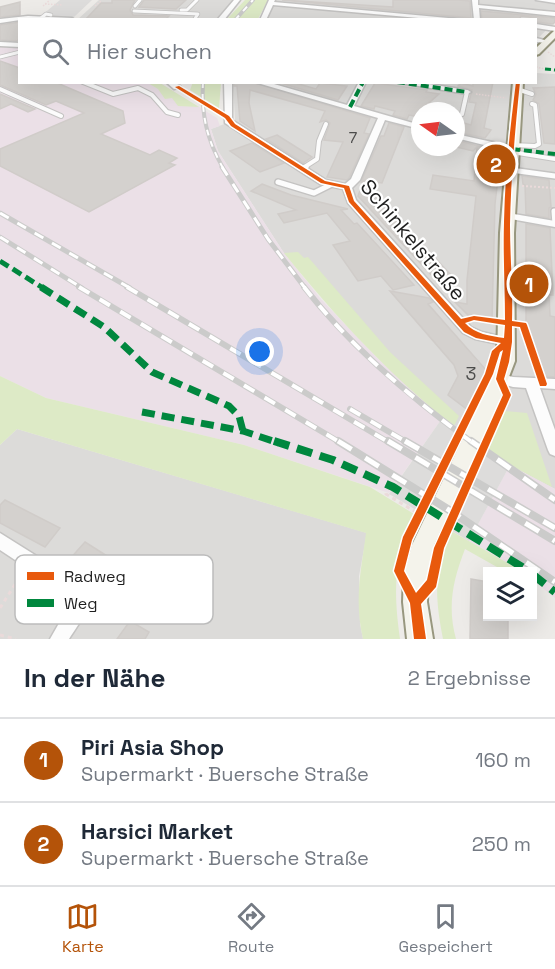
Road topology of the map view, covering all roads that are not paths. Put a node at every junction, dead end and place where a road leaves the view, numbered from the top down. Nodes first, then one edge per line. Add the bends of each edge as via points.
1 (140, 0) edge
2 (197, 0) edge
3 (227, 0) edge
4 (236, 0) edge
5 (539, 0) edge
6 (555, 1) edge
7 (270, 2) edge
8 (475, 3) edge
9 (135, 6) dead end
10 (176, 10) dead end
11 (134, 11) dead end
12 (555, 14) edge
13 (51, 15) dead end
14 (41, 18) edge
15 (195, 18) edge
16 (222, 18) edge
17 (263, 18) edge
18 (445, 18) edge
19 (477, 18) edge
20 (18, 20) edge
21 (0, 21) edge
22 (537, 26) edge
23 (555, 31) edge
24 (537, 40) edge
25 (546, 41) junction
26 (0, 44) edge
27 (18, 45) edge
28 (537, 51) edge
29 (18, 52) edge
30 (0, 57) edge
31 (88, 84) edge
32 (172, 84) edge
33 (228, 84) edge
34 (264, 84) edge
35 (362, 84) edge
36 (410, 84) edge
37 (177, 87) dead end
38 (0, 89) edge
39 (514, 90) edge
40 (467, 93) joint
41 (532, 94) dead end
42 (465, 102) edge
43 (532, 104) dead end
44 (350, 107) junction
45 (178, 115) dead end
46 (61, 116) dead end
47 (382, 117) junction
48 (326, 124) dead end
49 (411, 125) edge
50 (465, 138) edge
51 (512, 149) junction
52 (555, 159) edge
53 (303, 168) junction
54 (511, 170) junction
55 (555, 177) edge
56 (278, 182) dead end
57 (330, 185) junction
58 (347, 187) junction
59 (554, 211) edge
60 (508, 216) junction
61 (555, 224) edge
62 (508, 342) junction
63 (500, 379) junction
64 (531, 383) junction
65 (555, 384) edge
66 (555, 450) edge
67 (0, 541) edge
68 (23, 555) edge
69 (68, 624) edge
70 (58, 639) edge
71 (420, 639) edge

1 - 9 lane
2 - 10 lane via 187,10
3 - 4 street
4 - 16 street
5 - 6 street
7 - 17 street
7 - 18 street
8 - 12 street
8 - 19 street
11 - 15 lane via 198,14
13 - 14 lane
20 - 21 street
22 - 23 street
23 - 25 main road
24 - 25 street
25 - 28 main road
26 - 27 street
29 - 30 lane
31 - 45 lane via 113,94 138,88 152,95 166,112
32 - 37 street
33 - 53 street, Schinkelstraße via 227,117 233,125
34 - 44 street
35 - 44 street
36 - 40 street
38 - 46 lane
39 - 41 lane
39 - 51 main road
40 - 42 lane
43 - 51 lane via 539,144
44 - 47 street
47 - 49 street
47 - 58 street via 355,180
48 - 53 lane via 318,143 316,163
50 - 51 street
51 - 52 lane
51 - 54 main road
53 - 57 street, Schinkelstraße
54 - 55 lane
54 - 60 main road
56 - 57 lane via 314,193
57 - 58 street, Schinkelstraße
58 - 62 street, Schinkelstraße via 351,201 467,330
59 - 61 lane
60 - 61 street
60 - 62 main road
62 - 63 main road
63 - 64 street
63 - 71 main road via 423,545 415,602
64 - 65 street
64 - 66 street
67 - 68 street
69 - 70 street

